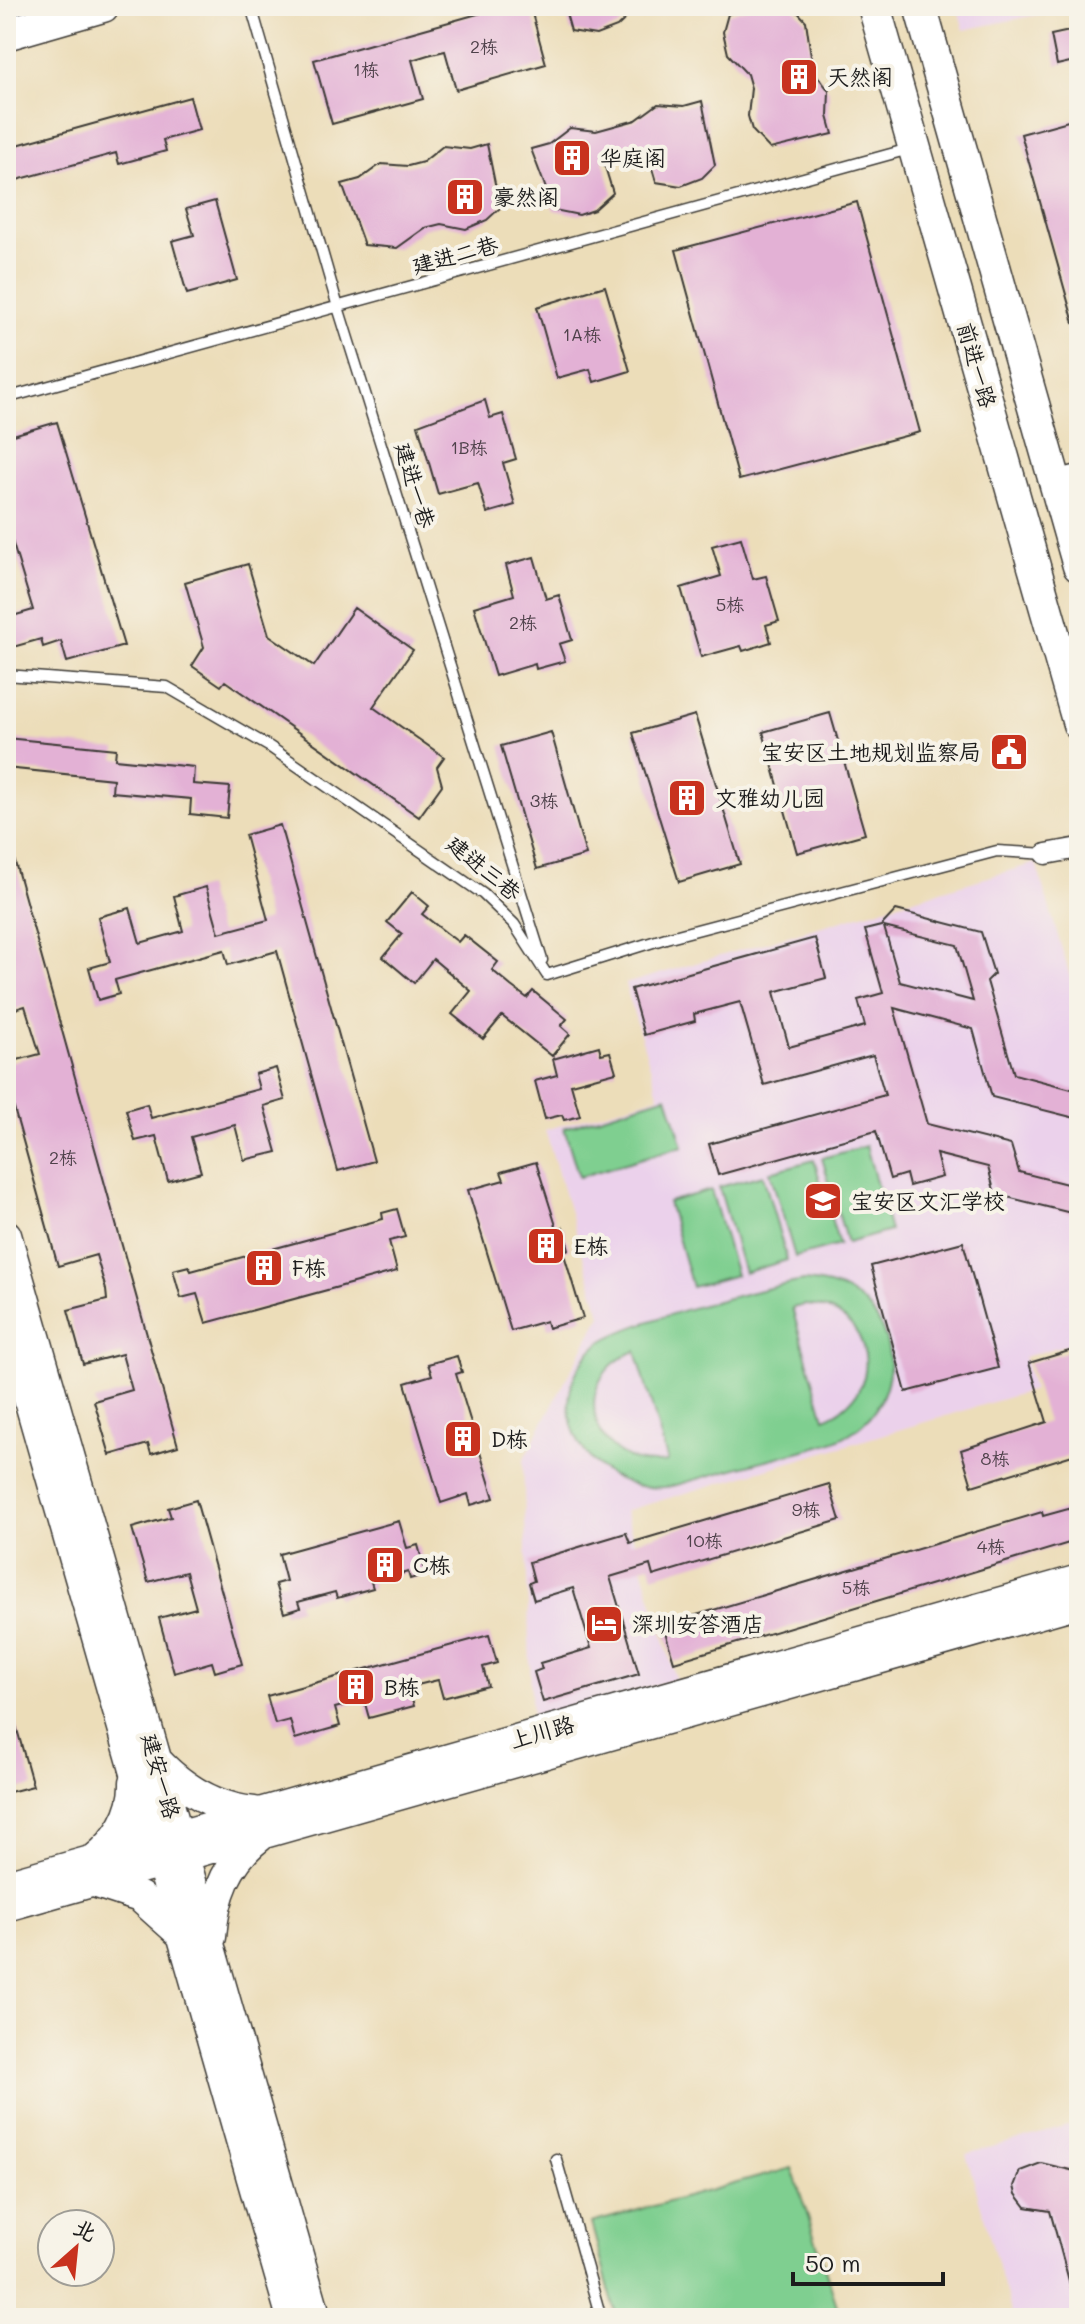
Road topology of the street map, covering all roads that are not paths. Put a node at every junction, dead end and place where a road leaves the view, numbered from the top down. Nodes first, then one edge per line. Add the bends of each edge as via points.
1 (24, 6) edge
2 (103, 6) edge
3 (251, 6) edge
4 (874, 6) edge
5 (920, 6) edge
6 (6, 11) edge
7 (6, 34) edge
8 (915, 148) junction
9 (338, 307) junction
10 (6, 398) edge
11 (1067, 478) edge
12 (1079, 566) edge
13 (6, 675) edge
14 (1079, 724) edge
15 (1079, 848) edge
16 (1046, 854) joint
17 (547, 975) junction
18 (6, 1235) edge
19 (13, 1288) edge
20 (6, 1319) edge
21 (1079, 1580) edge
22 (1079, 1602) edge
23 (146, 1766) junction
24 (262, 1823) junction
25 (169, 1849) junction
26 (93, 1871) junction
27 (6, 1885) edge
28 (6, 1906) edge
29 (196, 1941) junction
30 (556, 2159) dead end
31 (292, 2318) edge
32 (316, 2318) edge
33 (601, 2318) edge

1 - 6 main road
2 - 7 main road
3 - 9 lane, 建进一巷
4 - 8 main road, 前进一路
5 - 11 main road, 前进一路
8 - 9 lane, 建进二巷
8 - 14 main road, 前进一路
9 - 10 lane, 建进二巷
9 - 17 lane, 建进一巷
11 - 12 main road, 前进一路
13 - 17 lane, 建进三巷 via 167,687 284,756 483,894 514,924
15 - 16 street
16 - 17 lane via 997,851 666,938
18 - 19 main road, 建安一路
19 - 23 main road, 建安一路
20 - 23 main road, 建安一路
21 - 24 main road, 上川路
22 - 24 main road, 上川路
23 - 24 main road
23 - 25 main road, 建安一路
23 - 26 main road via 125,1824
24 - 25 main road, 上川路
24 - 29 main road via 224,1879
25 - 26 main road, 上川路
25 - 29 main road, 建安一路
26 - 27 main road, 上川路
26 - 28 main road, 上川路
26 - 29 main road via 140,1897
29 - 31 main road, 建安一路
29 - 32 main road, 建安一路
30 - 33 lane

